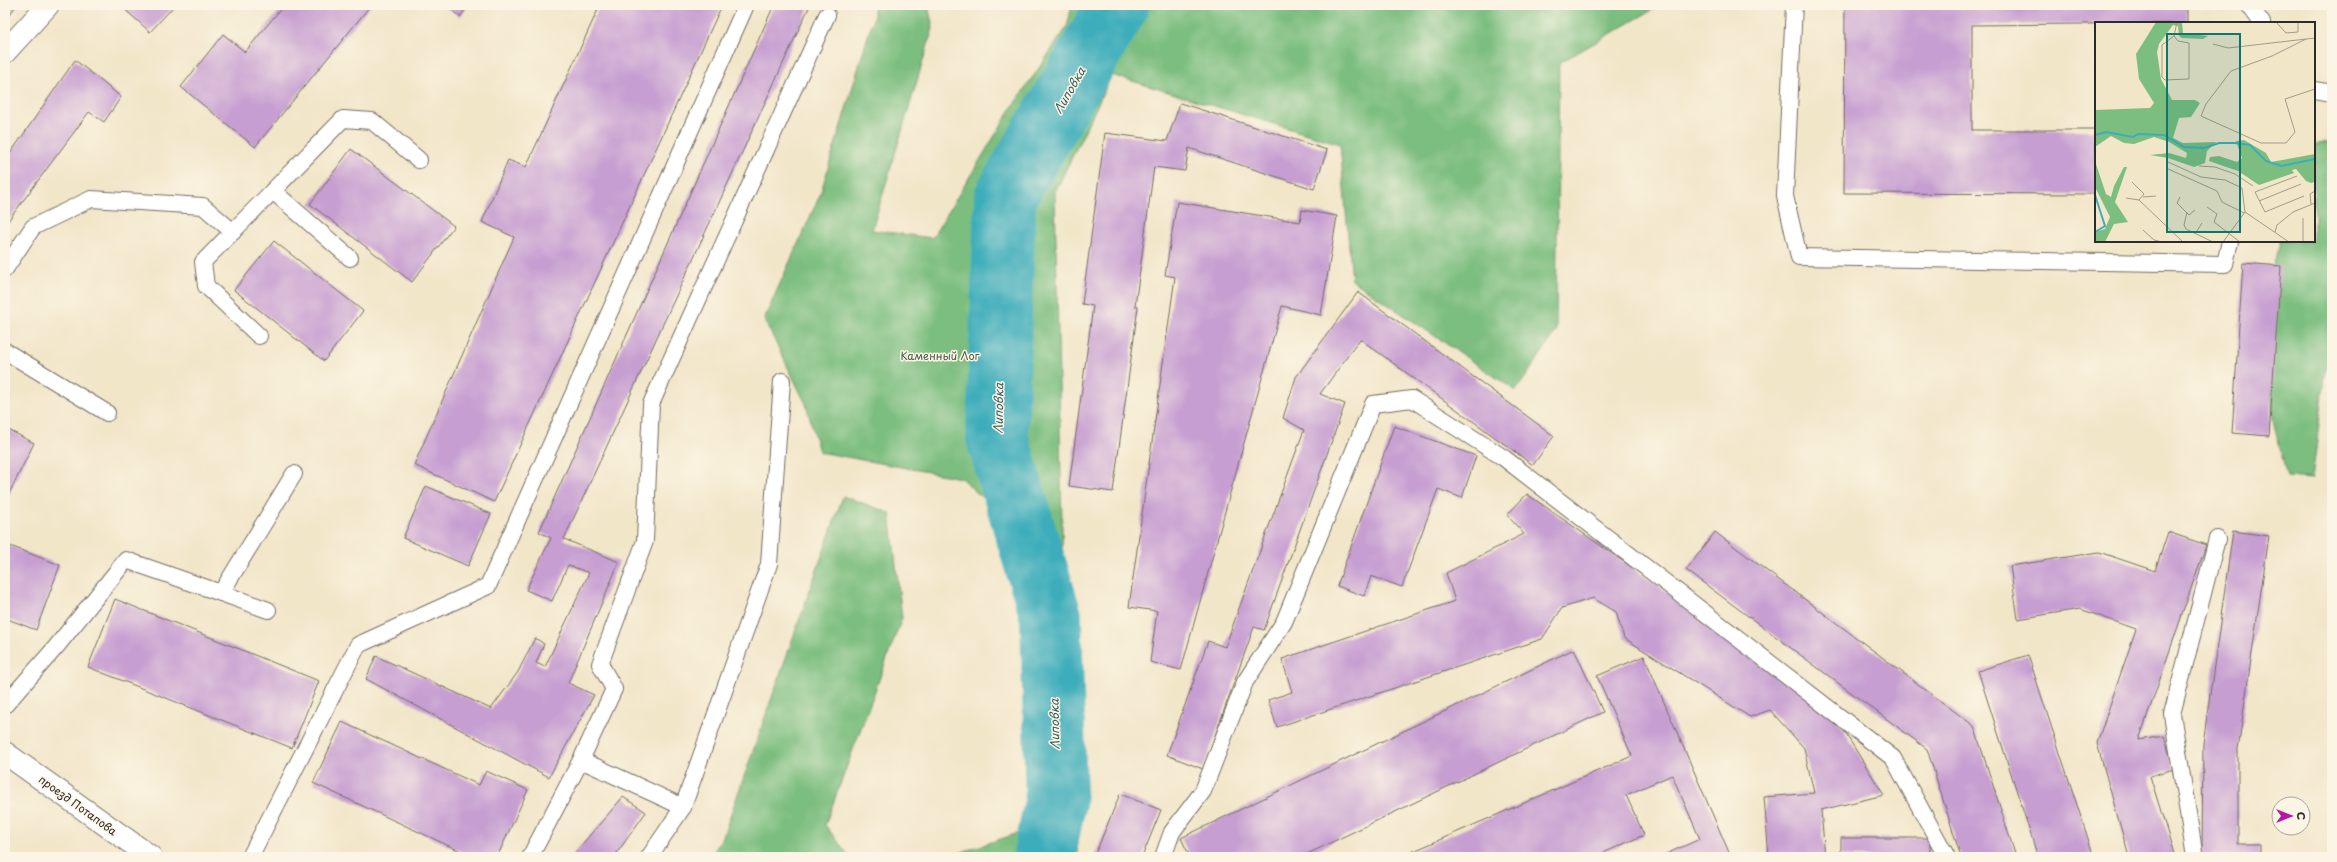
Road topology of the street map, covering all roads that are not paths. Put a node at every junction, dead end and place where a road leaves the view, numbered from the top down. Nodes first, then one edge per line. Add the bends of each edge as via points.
1 (48, 5) edge
2 (746, 5) edge
3 (1794, 5) edge
4 (2249, 5) edge
5 (827, 15) dead end
6 (2261, 22) edge
7 (5, 52) edge
8 (2315, 90) edge
9 (2332, 93) edge
10 (419, 160) dead end
11 (273, 191) junction
12 (233, 232) junction
13 (2230, 242) edge
14 (350, 258) dead end
15 (5, 269) edge
16 (259, 336) dead end
17 (5, 351) edge
18 (782, 380) dead end
19 (107, 413) dead end
20 (294, 474) dead end
21 (2217, 539) dead end
22 (221, 593) junction
23 (268, 610) dead end
24 (5, 705) edge
25 (5, 753) edge
26 (581, 760) junction
27 (682, 807) junction
28 (151, 857) edge
29 (250, 857) edge
30 (530, 857) edge
31 (648, 857) edge
32 (1163, 857) edge
33 (1947, 857) edge
34 (2195, 857) edge

1 - 7 street
2 - 29 lane via 488,586 358,644
3 - 13 lane via 1786,196 1799,257 2225,264
4 - 6 lane
5 - 26 lane via 651,404 644,542 600,664 614,689
8 - 9 lane
10 - 11 lane via 372,121 343,119
11 - 12 lane
11 - 14 lane
12 - 15 lane via 203,206 91,199 33,227
12 - 16 lane via 203,262 206,286
17 - 19 lane
18 - 27 lane via 770,564
20 - 22 lane
21 - 34 lane via 2172,714
22 - 23 lane
22 - 24 lane via 126,560
25 - 28 street, проезд Потапова
26 - 27 lane
26 - 30 lane
27 - 31 lane
32 - 33 lane via 1172,832 1203,792 1245,682 1284,622 1372,404 1412,399 1504,458 1893,758

